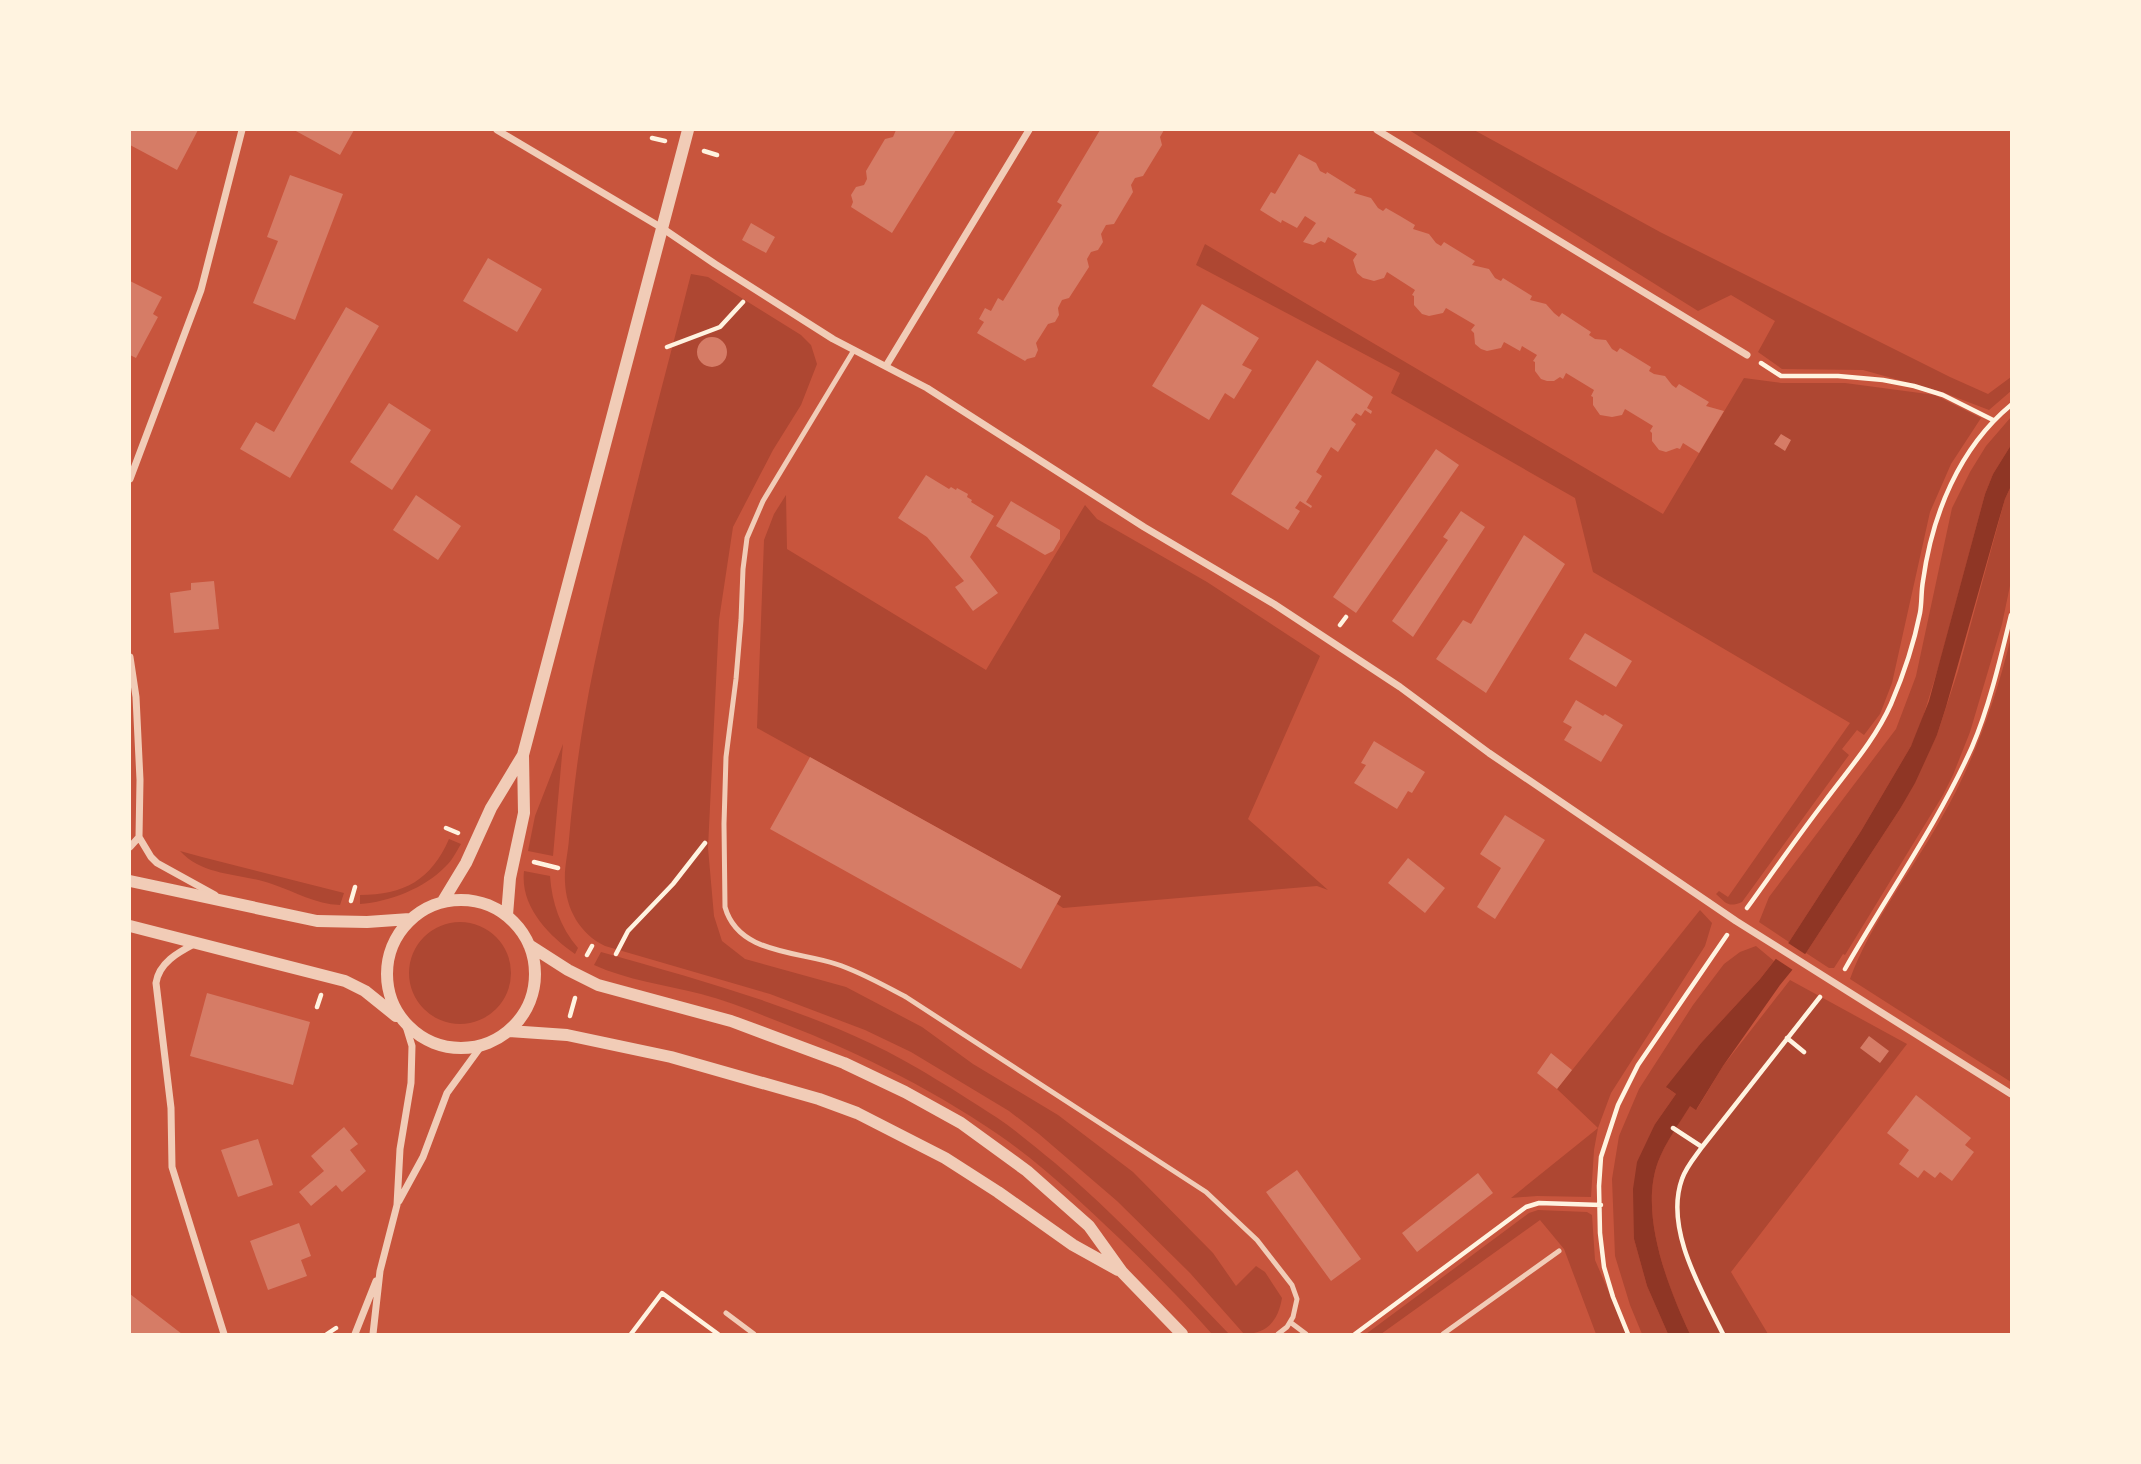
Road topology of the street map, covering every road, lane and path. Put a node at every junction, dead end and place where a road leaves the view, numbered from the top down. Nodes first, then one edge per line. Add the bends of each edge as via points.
1 (242, 130) edge
2 (497, 130) edge
3 (688, 130) edge
4 (1029, 130) edge
5 (1377, 130) edge
6 (700, 150) dead end
7 (717, 155) dead end
8 (662, 228) junction
9 (754, 289) junction
10 (667, 347) dead end
11 (853, 350) junction
12 (1747, 355) dead end
13 (886, 366) junction
14 (1781, 376) dead end
15 (2011, 405) edge
16 (1993, 420) junction
17 (130, 478) edge
18 (2011, 615) edge
19 (130, 657) edge
20 (523, 755) junction
21 (724, 814) junction
22 (139, 837) junction
23 (130, 847) edge
24 (526, 861) dead end
25 (558, 868) dead end
26 (130, 881) edge
27 (355, 887) dead end
28 (443, 901) junction
29 (231, 904) junction
30 (350, 905) dead end
31 (1746, 908) dead end
32 (507, 915) junction
33 (410, 919) junction
34 (130, 926) edge
35 (1727, 935) dead end
36 (196, 943) junction
37 (529, 945) junction
38 (616, 954) dead end
39 (1851, 959) dead end
40 (1832, 982) junction
41 (576, 993) dead end
42 (570, 1017) dead end
43 (405, 1023) junction
44 (509, 1031) junction
45 (1787, 1038) junction
46 (482, 1045) junction
47 (1804, 1052) dead end
48 (2011, 1094) edge
49 (1673, 1128) dead end
50 (1702, 1146) junction
51 (397, 1205) junction
52 (1601, 1205) junction
53 (1559, 1251) dead end
54 (380, 1271) junction
55 (1122, 1272) junction
56 (726, 1313) dead end
57 (1290, 1322) junction
58 (224, 1335) edge
59 (355, 1335) edge
60 (373, 1335) edge
61 (631, 1335) edge
62 (718, 1335) edge
63 (754, 1335) edge
64 (1182, 1335) edge
65 (1278, 1335) edge
66 (1306, 1335) edge
67 (1355, 1335) edge
68 (1443, 1335) edge
69 (1628, 1335) edge
70 (1723, 1335) edge

1 - 17 street via 201,290
2 - 8 street
3 - 8 street
4 - 13 street
5 - 12 street
6 - 7 path
8 - 9 street
8 - 20 street
9 - 10 path via 720,327
9 - 11 street
11 - 13 street
11 - 21 lane via 763,501 747,538
13 - 40 street via 1274,604
14 - 16 path via 1838,376 1914,386
15 - 16 path
16 - 31 path via 1962,463 1940,511 1926,564 1920,613 1890,706 1862,752
18 - 39 path via 1968,756
19 - 22 street via 136,697
20 - 28 street
20 - 32 street via 524,813
21 - 38 path via 673,884 628,931
21 - 57 lane via 725,907 739,932 767,947 853,970 895,991 1206,1192 1257,1240 1292,1285 1297,1299
22 - 23 street
22 - 29 street via 158,863
24 - 25 path
26 - 29 street
27 - 30 path
28 - 32 street via 477,901
28 - 33 street
29 - 33 street via 317,921
32 - 37 street
33 - 43 street via 393,942 386,970 390,998
34 - 36 street
35 - 52 path via 1625,1089 1601,1157
36 - 43 street via 345,981
36 - 58 street via 174,955 156,981 172,1167
37 - 44 street via 535,965 534,986 528,1006
37 - 55 street via 598,985 745,1026 874,1076 941,1112 1009,1157 1089,1226
40 - 45 path
40 - 48 street
41 - 42 path
43 - 46 street via 440,1045
43 - 51 street via 412,1046 411,1074
44 - 46 street
44 - 55 street via 567,1035 671,1057 858,1113 944,1158 1073,1245
45 - 47 path
45 - 50 path
46 - 51 street via 447,1093 423,1157
49 - 50 path
50 - 70 path via 1683,1177 1678,1218 1688,1260
51 - 54 street
52 - 67 path via 1539,1203 1526,1207
52 - 69 path via 1604,1267
53 - 68 lane
54 - 59 street
54 - 60 street
55 - 64 street
56 - 63 lane
57 - 65 lane
57 - 66 lane
61 - 62 path via 663,1293

